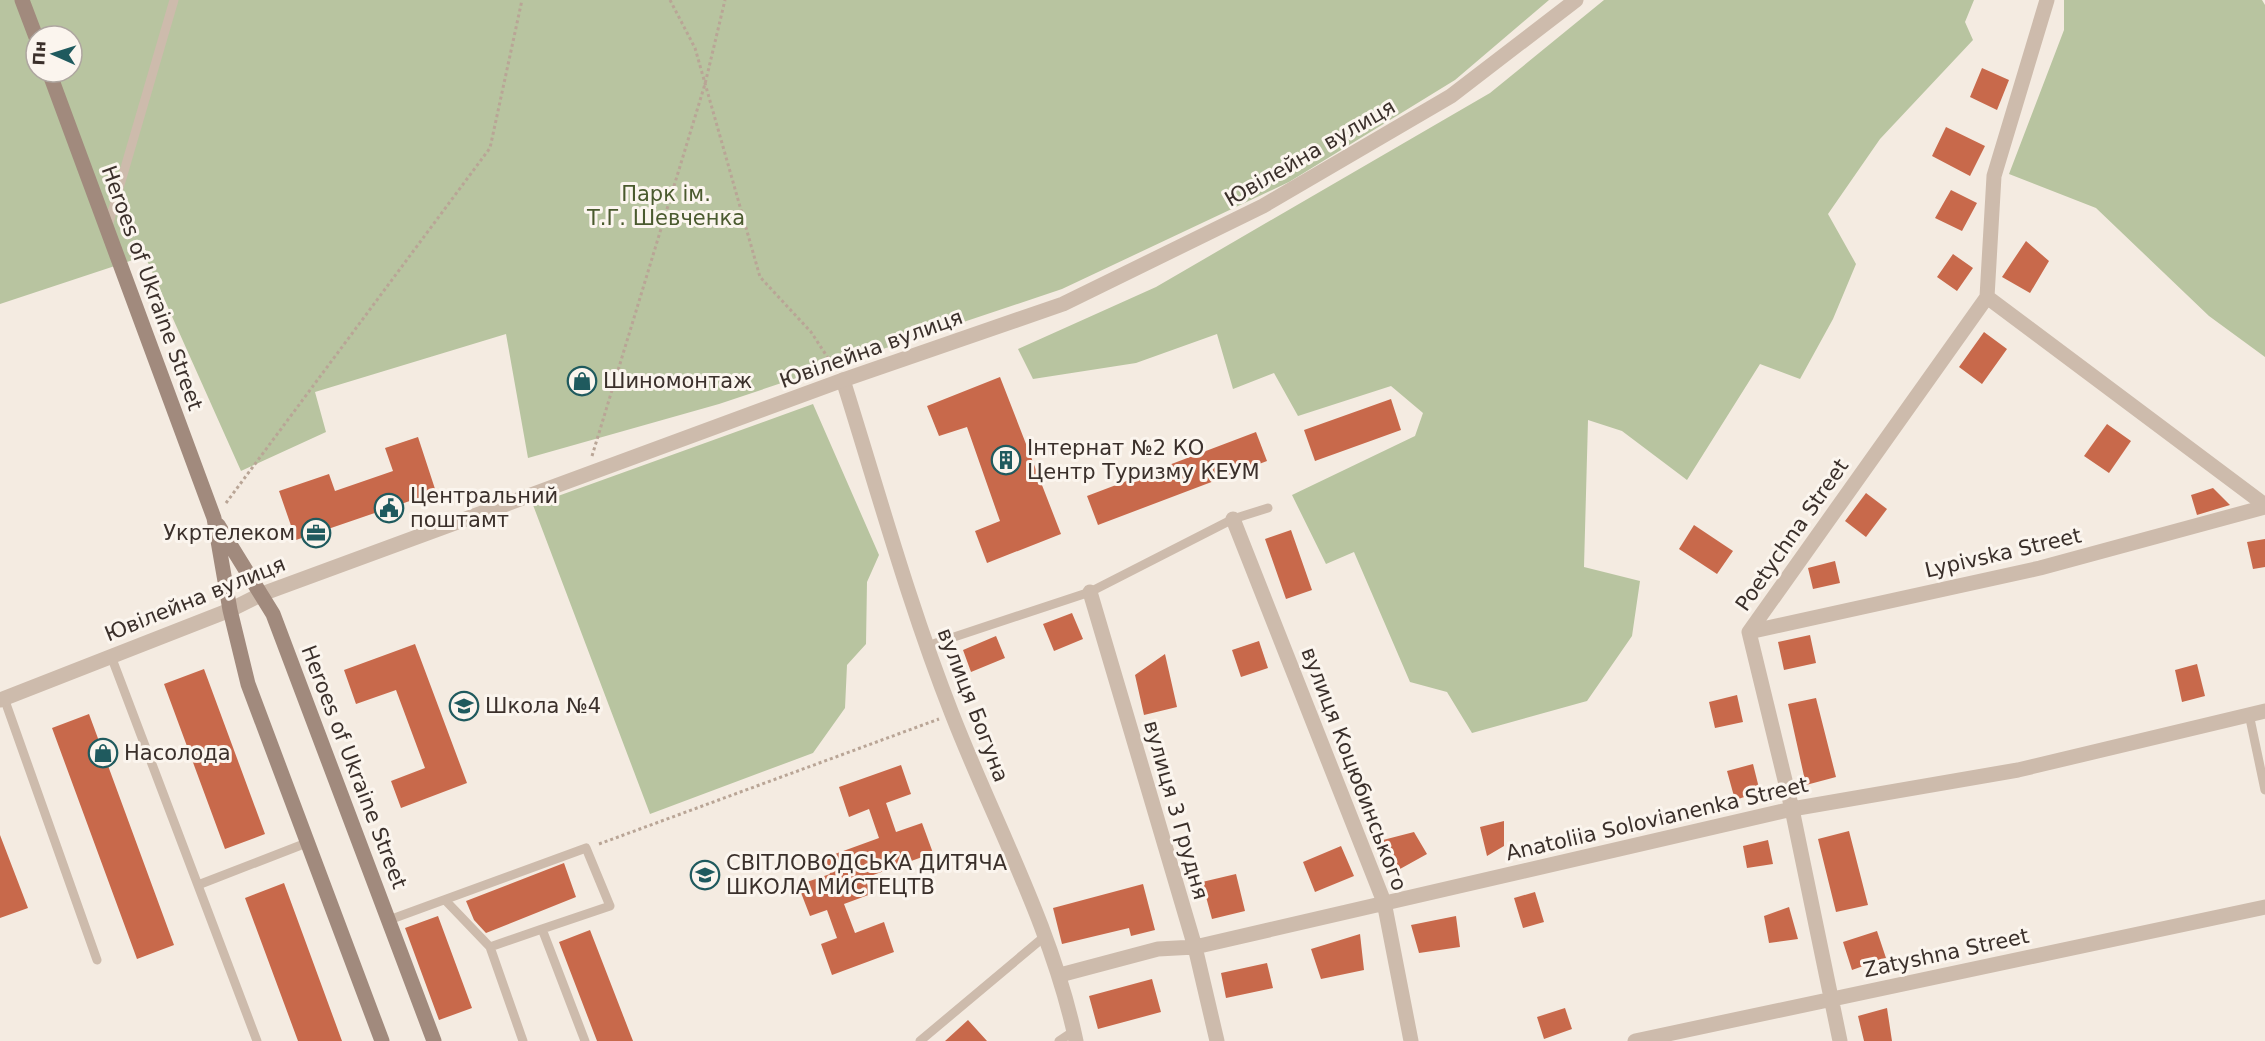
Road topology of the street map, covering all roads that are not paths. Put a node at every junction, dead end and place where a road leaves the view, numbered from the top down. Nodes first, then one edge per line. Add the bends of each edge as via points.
1 (22, 0) edge
2 (174, 0) edge
3 (1576, 0) edge
4 (2048, 0) edge
5 (31, 24) edge
6 (53, 84) edge
7 (107, 228) junction
8 (1987, 297) junction
9 (843, 380) junction
10 (2265, 506) edge
11 (1268, 508) dead end
12 (214, 518) junction
13 (1233, 519) junction
14 (1090, 592) junction
15 (262, 594) junction
16 (230, 610) junction
17 (1749, 632) junction
18 (927, 646) junction
19 (111, 656) junction
20 (2, 699) edge
21 (2265, 711) edge
22 (2249, 714) junction
23 (2265, 790) edge
24 (1792, 809) junction
25 (309, 842) junction
26 (198, 885) junction
27 (445, 900) junction
28 (1384, 902) junction
29 (2265, 907) edge
30 (389, 920) junction
31 (542, 929) junction
32 (1044, 937) junction
33 (490, 947) junction
34 (1195, 947) junction
35 (97, 960) dead end
36 (1060, 975) junction
37 (1831, 999) junction
38 (1075, 1036) edge
39 (257, 1041) edge
40 (382, 1041) edge
41 (434, 1041) edge
42 (523, 1041) edge
43 (585, 1041) edge
44 (920, 1041) edge
45 (1059, 1041) edge
46 (1217, 1041) edge
47 (1411, 1041) edge
48 (1635, 1041) edge
49 (1840, 1041) edge

1 - 5 main road
2 - 7 lane
3 - 9 street, Ювілейна вулиця via 1450,96 1263,206 1063,304
4 - 8 street via 1994,176
6 - 7 main road, Heroes of Ukraine Street
7 - 12 main road, Heroes of Ukraine Street
8 - 10 street
8 - 17 street, Poetychna Street
9 - 15 street, Ювілейна вулиця
9 - 18 street, вулиця Богуна
10 - 17 street, Lypivska Street via 2040,568
11 - 13 lane
12 - 15 main road, Heroes of Ukraine Street
12 - 16 main road, Heroes of Ukraine Street
13 - 14 lane
13 - 28 street, вулиця Коцюбинського
14 - 18 lane
14 - 34 street, вулиця 3 Грудня
15 - 16 street, Ювілейна вулиця
15 - 30 main road, Heroes of Ukraine Street
16 - 19 street, Ювілейна вулиця
16 - 25 main road, Heroes of Ukraine Street via 248,684
17 - 24 street, Poetychna Street
18 - 32 street, вулиця Богуна
19 - 20 street, Ювілейна вулиця
19 - 26 lane
20 - 35 lane
21 - 22 street, Anatoliia Solovianenka Street
22 - 23 lane
22 - 24 street, Anatoliia Solovianenka Street via 2018,770
24 - 28 street, Anatoliia Solovianenka Street
24 - 37 street, Poetychna Street
25 - 26 lane
25 - 40 main road, Heroes of Ukraine Street
26 - 39 lane
27 - 30 lane
27 - 31 lane via 586,848 610,906
27 - 33 lane
28 - 34 street, Anatoliia Solovianenka Street
28 - 47 street, вулиця Коцюбинського
29 - 37 street, Zatyshna Street
30 - 41 main road, Heroes of Ukraine Street
31 - 33 lane
31 - 43 lane
32 - 36 street, вулиця Богуна
32 - 44 lane
33 - 42 lane
34 - 36 street, Anatoliia Solovianenka Street via 1158,950
34 - 46 street, вулиця 3 Грудня
36 - 38 street, вулиця Богуна
37 - 48 street, Zatyshna Street
37 - 49 street, Poetychna Street
38 - 45 lane

